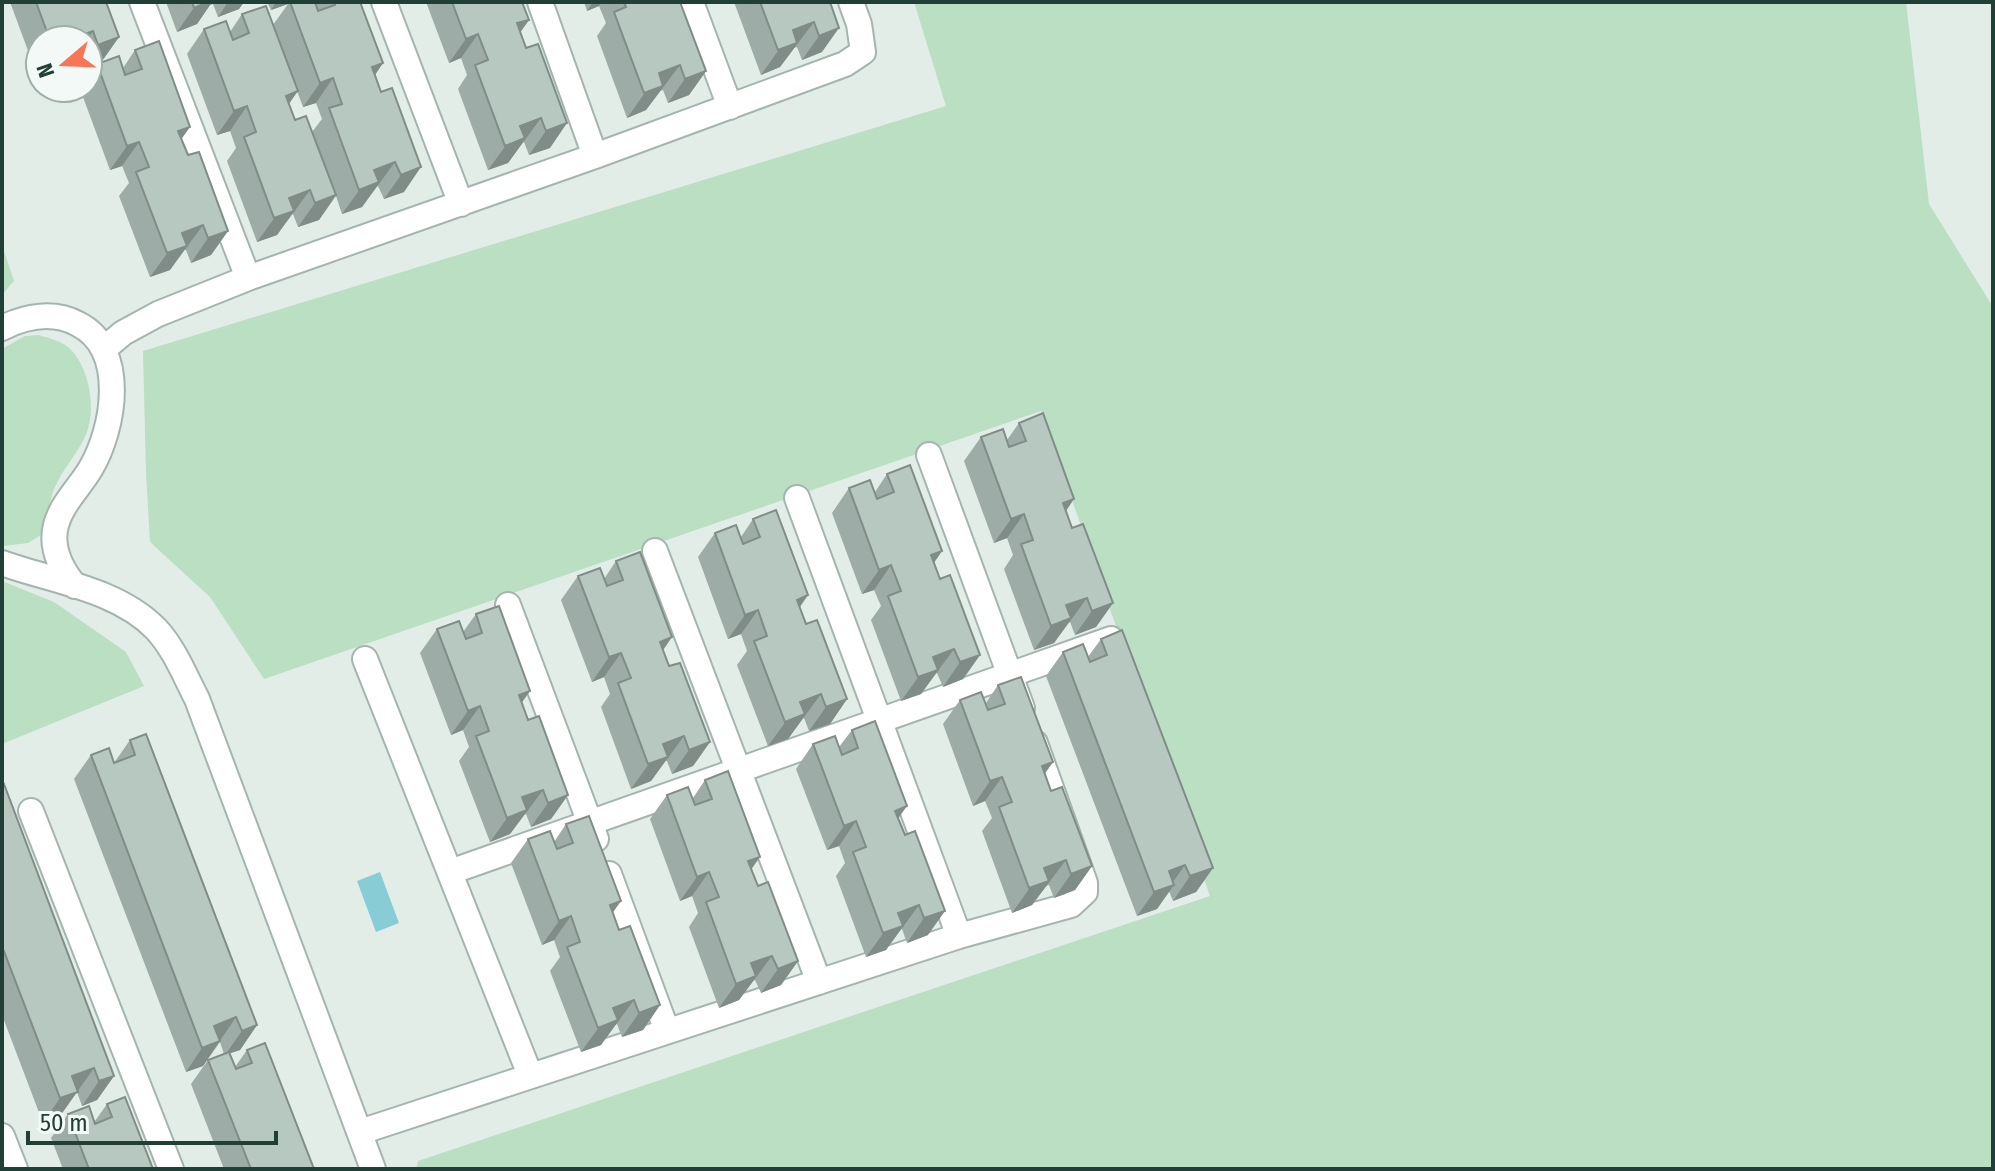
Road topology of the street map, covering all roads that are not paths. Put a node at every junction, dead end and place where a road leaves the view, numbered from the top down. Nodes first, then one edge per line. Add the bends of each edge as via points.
1 (142, 2) edge
2 (384, 2) edge
3 (540, 2) edge
4 (691, 2) edge
5 (851, 2) edge
6 (730, 107) junction
7 (595, 156) junction
8 (461, 204) junction
9 (248, 278) junction
10 (2, 328) edge
11 (104, 349) junction
12 (929, 455) dead end
13 (797, 498) dead end
14 (655, 551) dead end
15 (2, 563) edge
16 (75, 586) junction
17 (508, 605) dead end
18 (1111, 639) edge
19 (365, 659) dead end
20 (1010, 674) junction
21 (879, 720) junction
22 (739, 771) junction
23 (31, 811) dead end
24 (590, 824) junction
25 (450, 872) junction
26 (959, 936) junction
27 (819, 982) junction
28 (667, 1031) junction
29 (530, 1075) junction
30 (360, 1132) junction
31 (2, 1139) edge
32 (15, 1169) edge
33 (171, 1169) edge
34 (373, 1169) edge

1 - 9 lane
2 - 8 lane
3 - 7 lane
4 - 6 lane
5 - 6 lane via 863,52 845,64
6 - 7 lane
7 - 8 lane
8 - 9 lane
9 - 11 lane via 158,314
10 - 11 lane via 57,316 83,326
11 - 16 lane via 111,399 107,430 92,466 63,507 54,540 63,571
12 - 20 lane
13 - 21 lane
14 - 22 lane
15 - 16 lane
16 - 30 lane via 116,602 158,631 197,699
17 - 24 lane
18 - 20 lane
19 - 25 lane
20 - 21 lane
20 - 26 lane via 1085,892 1071,905
21 - 22 lane
21 - 26 lane
22 - 24 lane
22 - 27 lane
23 - 33 lane
24 - 25 lane
24 - 28 lane
25 - 29 lane
26 - 27 lane
27 - 28 lane
28 - 29 lane
29 - 30 lane
30 - 34 lane
31 - 32 lane

